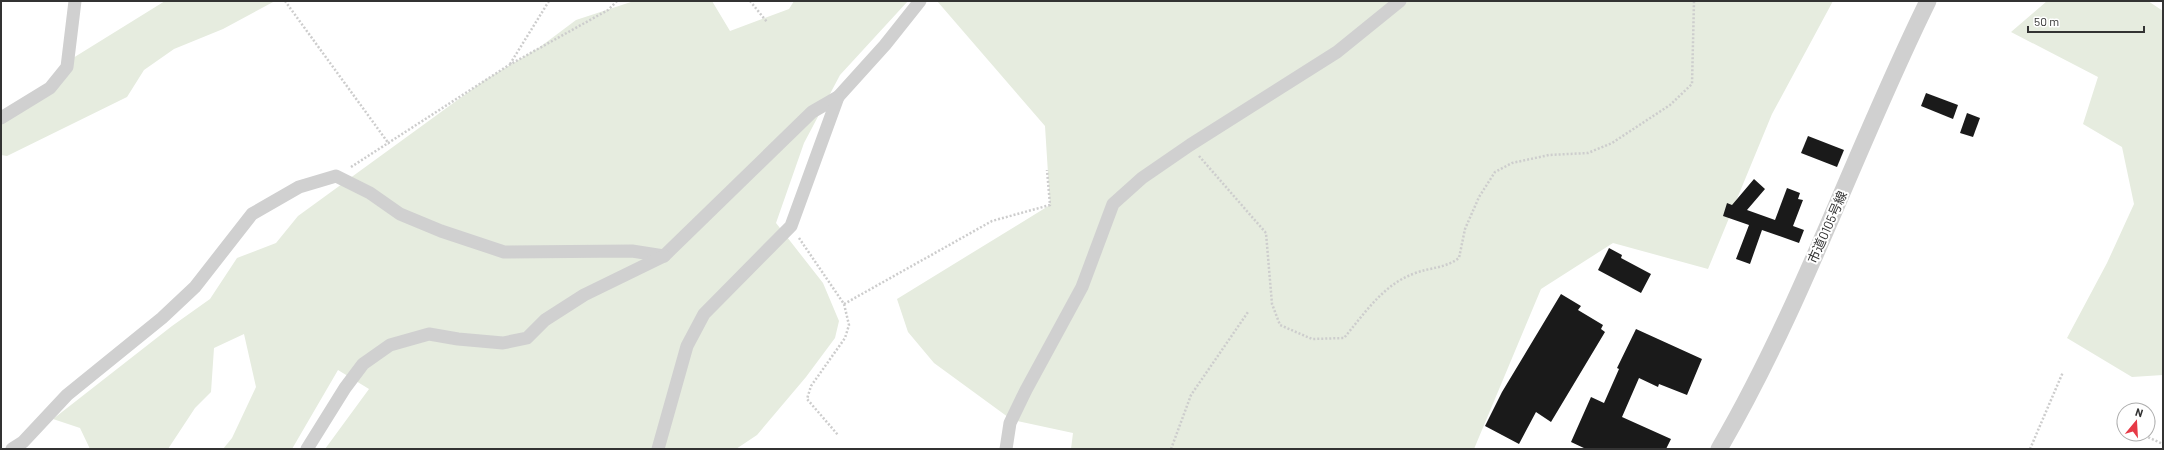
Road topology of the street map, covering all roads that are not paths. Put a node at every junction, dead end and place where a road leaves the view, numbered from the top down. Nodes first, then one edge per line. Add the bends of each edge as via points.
1 (75, 1) edge
2 (920, 1) edge
3 (1400, 1) edge
4 (1928, 1) edge
5 (838, 97) junction
6 (1, 118) edge
7 (664, 256) junction
8 (12, 449) edge
9 (307, 449) edge
10 (658, 449) edge
11 (1006, 449) edge
12 (1719, 449) edge

1 - 6 street via 67,67 50,88
2 - 5 street
3 - 11 street via 1337,52 1190,145 1142,178 1113,204 1082,287 1010,423
4 - 12 street, 市道0105号線 via 1903,52 1794,302 1744,406
5 - 7 street via 812,112
5 - 10 street via 791,226 704,314 687,346
7 - 8 street via 632,251 504,252 400,214 370,193 336,176 299,187 252,214 195,287 162,318 67,395 23,442
7 - 9 street via 584,295 545,320 526,338 503,343 429,334 390,345 363,364

